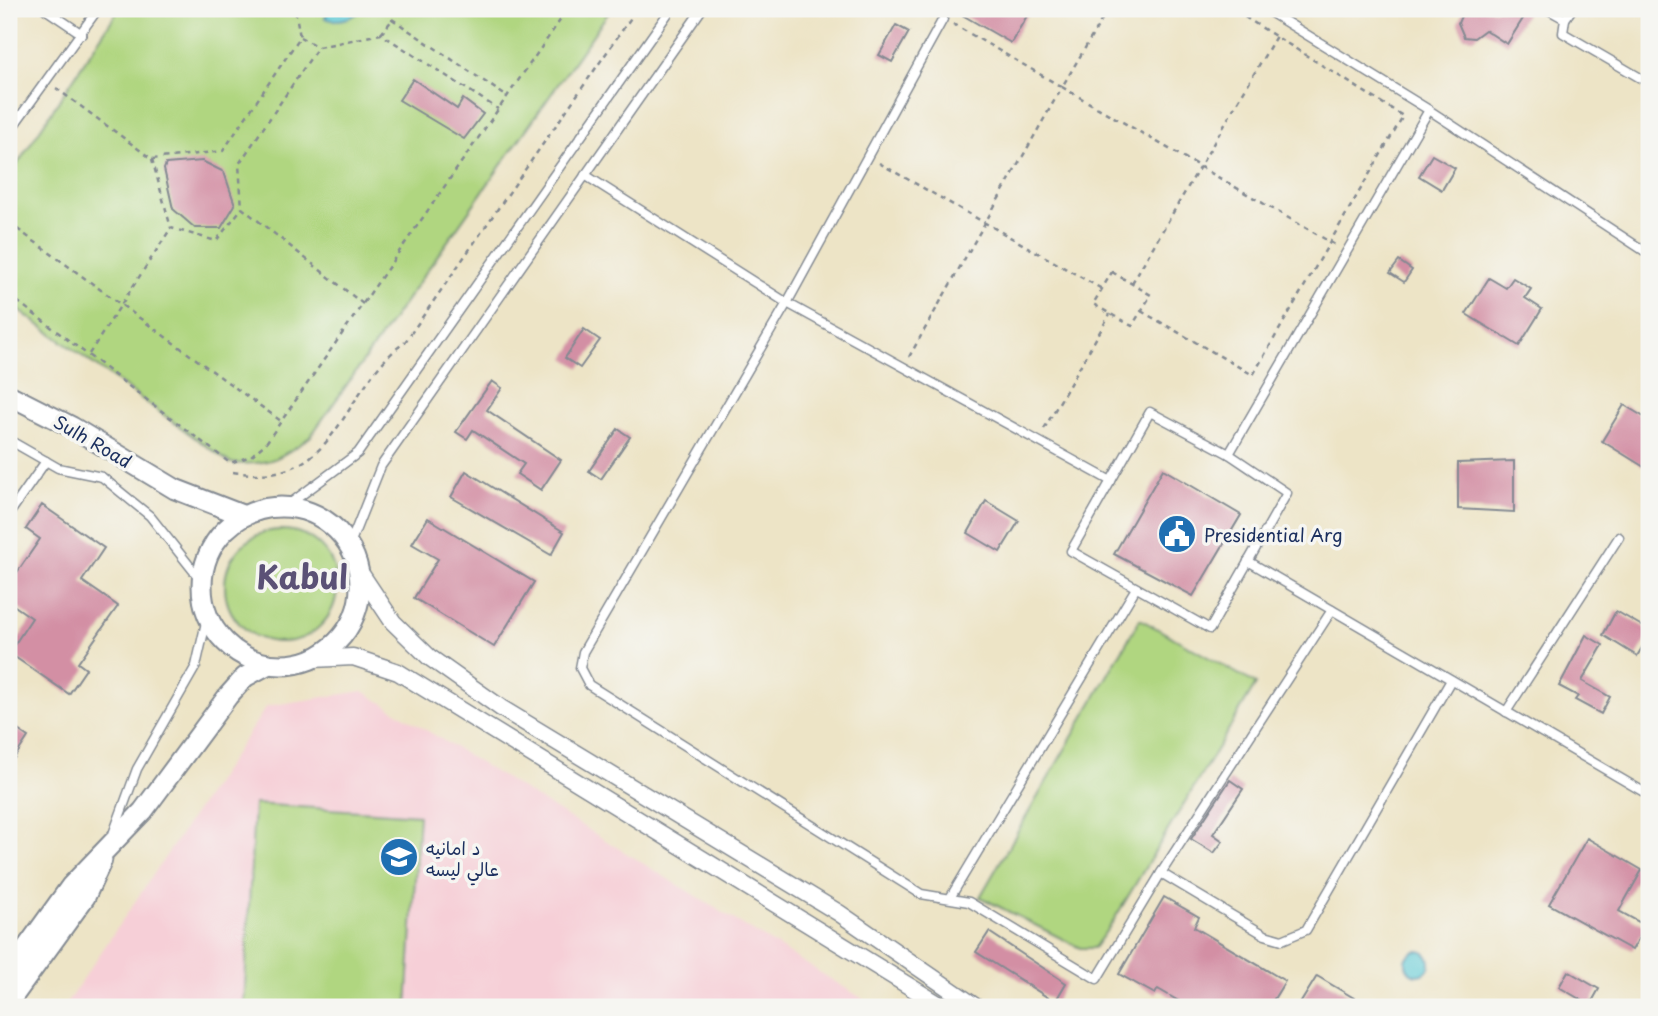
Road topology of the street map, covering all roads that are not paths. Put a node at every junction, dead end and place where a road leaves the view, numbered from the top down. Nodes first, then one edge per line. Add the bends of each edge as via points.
1 (45, 9) edge
2 (98, 9) edge
3 (671, 9) edge
4 (702, 9) edge
5 (943, 9) edge
6 (1265, 9) edge
7 (1547, 9) edge
8 (1572, 9) edge
9 (1565, 19) junction
10 (82, 34) junction
11 (1649, 83) edge
12 (1429, 110) junction
13 (9, 132) edge
14 (585, 175) junction
15 (1649, 254) edge
16 (788, 303) junction
17 (9, 395) edge
18 (9, 440) edge
19 (1229, 454) junction
20 (46, 461) junction
21 (1111, 481) junction
22 (288, 505) junction
23 (9, 514) edge
24 (242, 515) junction
25 (1619, 537) dead end
26 (350, 544) junction
27 (1248, 561) junction
28 (361, 574) junction
29 (200, 579) junction
30 (1136, 587) junction
31 (1332, 610) junction
32 (207, 618) junction
33 (313, 659) junction
34 (267, 665) junction
35 (1451, 680) junction
36 (1506, 712) junction
37 (1649, 795) edge
38 (110, 843) junction
39 (1161, 873) junction
40 (950, 898) junction
41 (9, 972) edge
42 (9, 1002) edge
43 (943, 1007) edge
44 (976, 1007) edge

1 - 10 lane
2 - 10 lane
3 - 22 lane via 358,453
4 - 14 lane
5 - 16 lane via 943,19
6 - 12 lane
7 - 9 lane
8 - 9 lane
9 - 11 lane via 1563,33
10 - 13 lane
12 - 15 lane
12 - 19 lane
14 - 16 lane
14 - 26 lane via 381,466
16 - 21 lane
16 - 40 lane via 583,652 580,668 589,685 921,894
17 - 24 street, Sulh Road via 174,489
18 - 20 lane
19 - 21 lane via 1150,412
19 - 27 lane via 1287,493
20 - 23 lane
20 - 29 lane via 102,477 134,501
21 - 30 lane via 1071,551
22 - 24 street
22 - 26 street via 324,517
24 - 29 street via 221,531 207,554
25 - 36 lane
26 - 28 street
27 - 30 lane via 1210,629
27 - 31 lane
28 - 33 street via 358,609 342,639
28 - 44 street via 393,622 429,657 501,708 817,900
29 - 32 street
30 - 40 lane
31 - 35 lane
31 - 39 lane
32 - 34 street via 231,649
32 - 38 lane via 196,666 137,769
33 - 34 street
33 - 43 street via 353,657 398,672
34 - 38 street via 245,677 228,696 143,811
35 - 36 lane
35 - 39 lane via 1306,930 1282,940 1265,934
36 - 37 lane
38 - 41 street via 71,886
38 - 42 street via 85,897
39 - 40 lane via 1097,979 969,902

